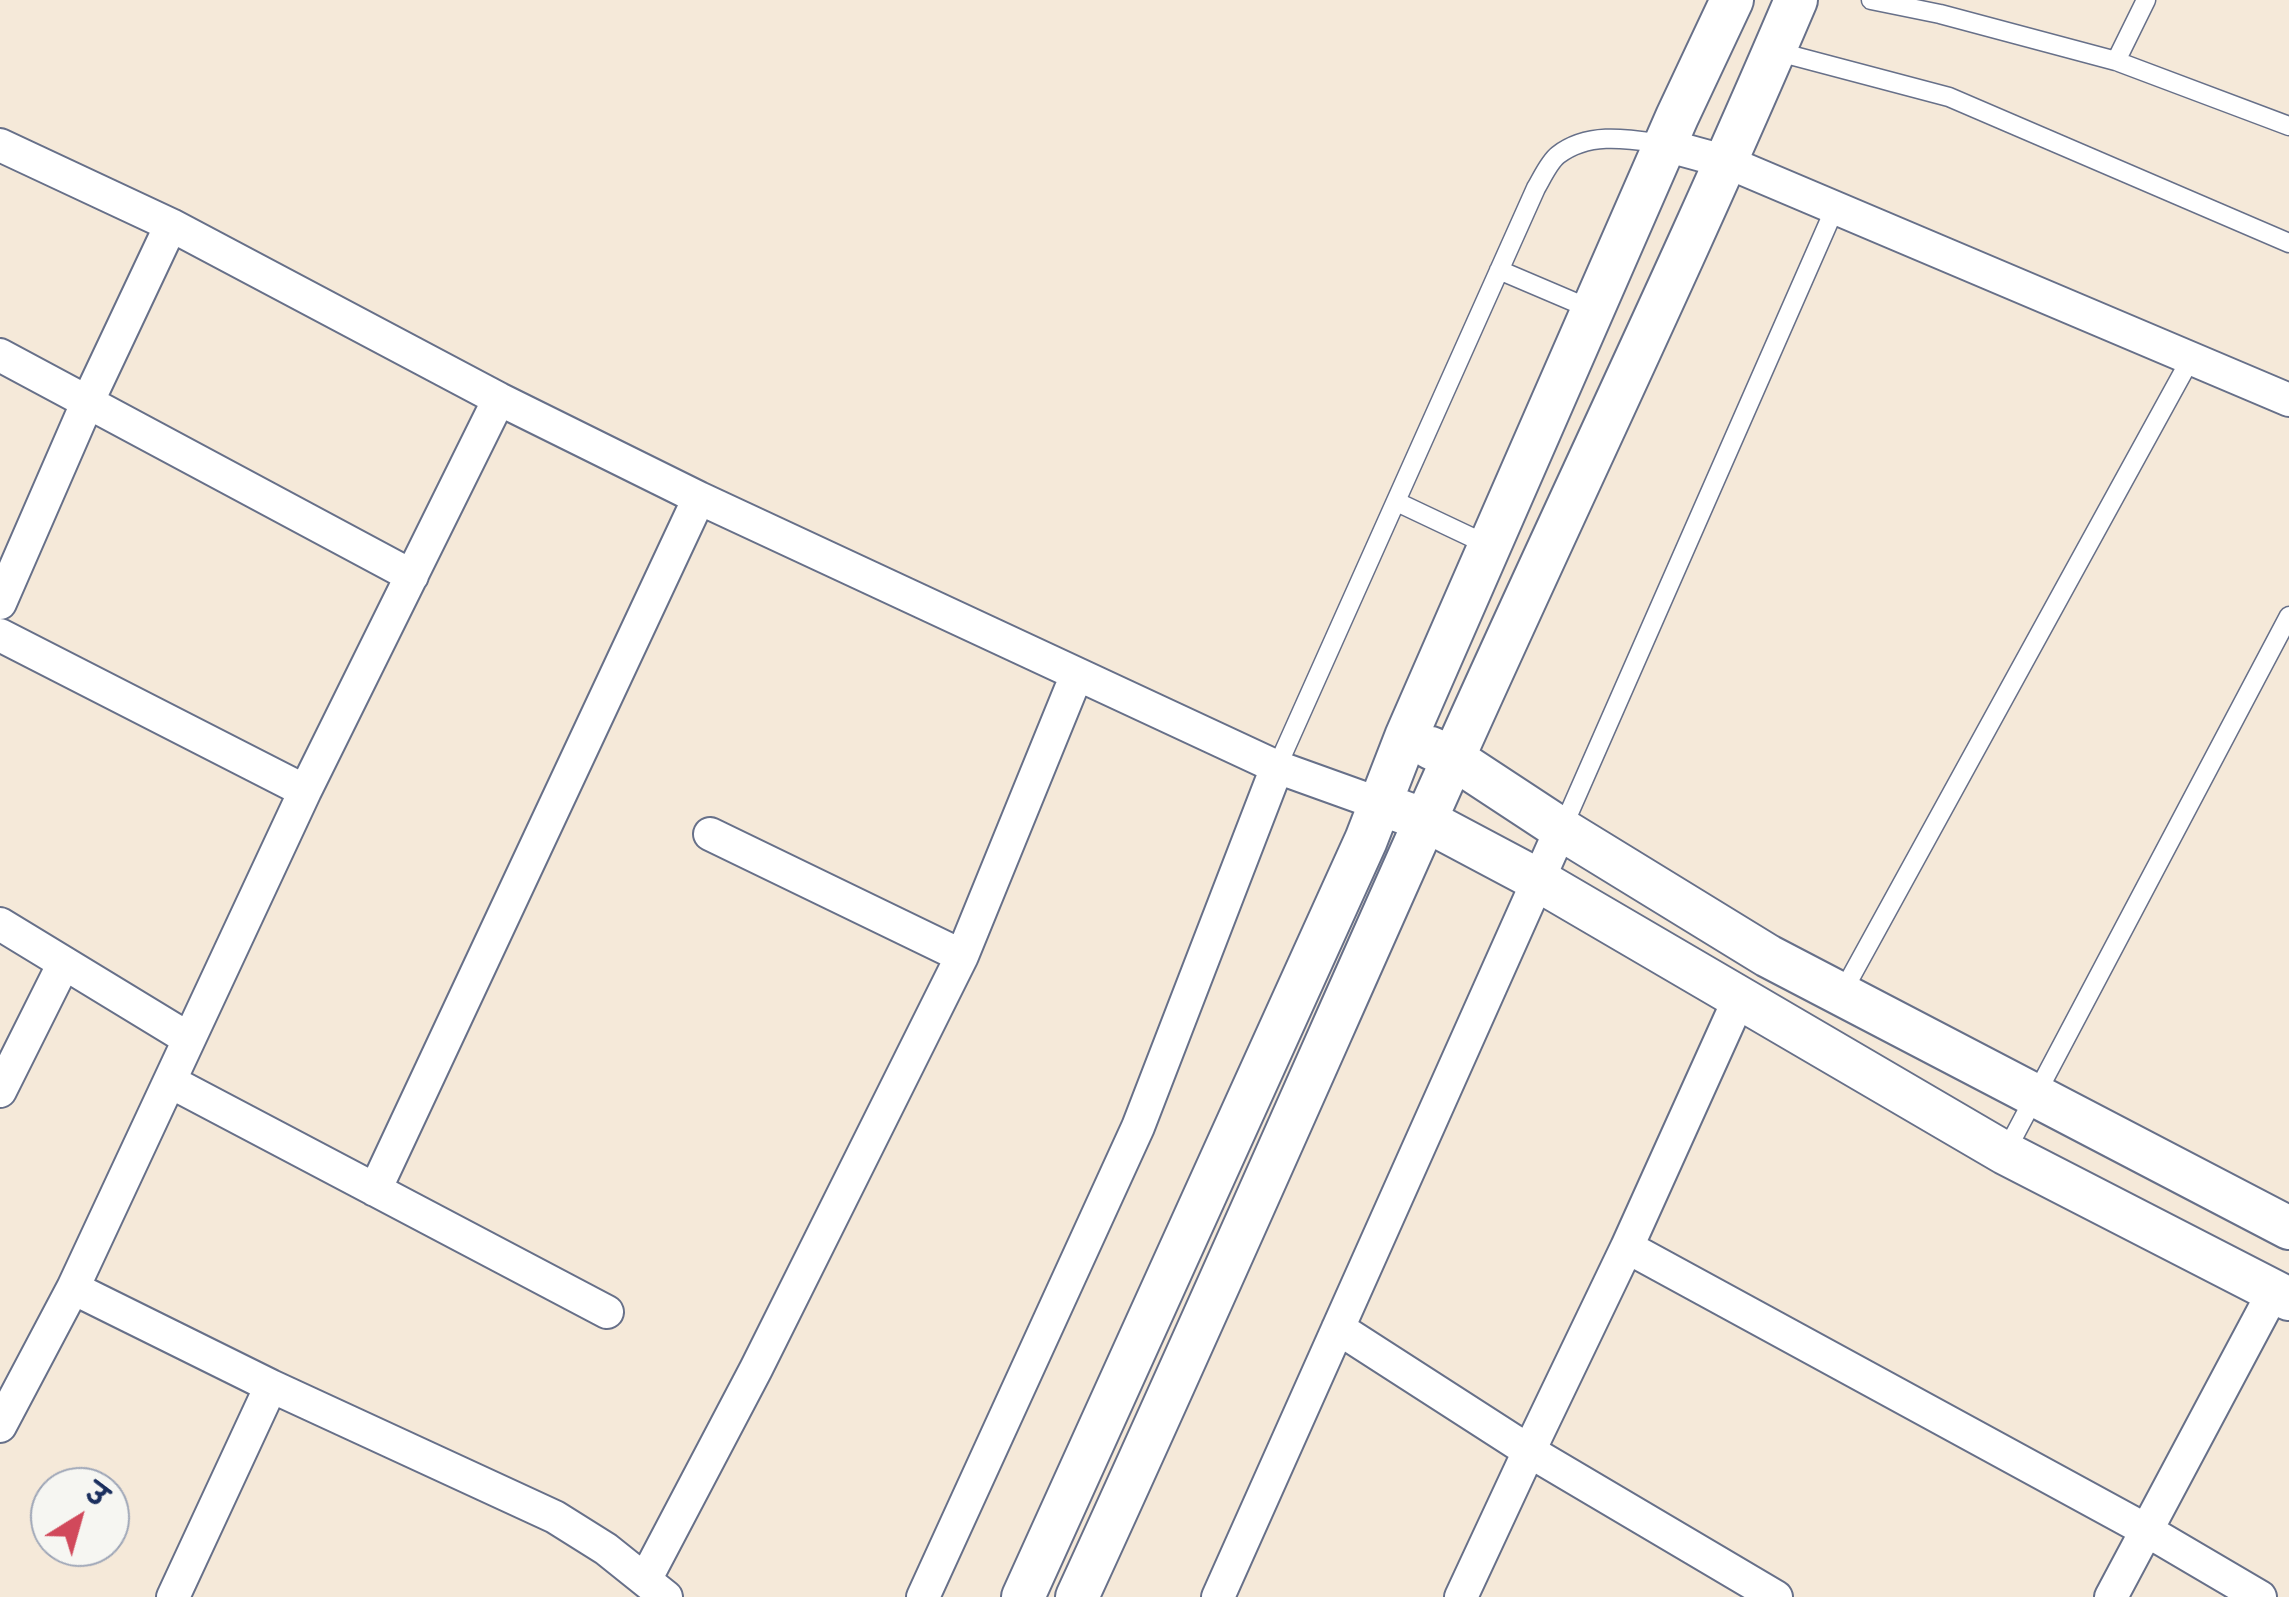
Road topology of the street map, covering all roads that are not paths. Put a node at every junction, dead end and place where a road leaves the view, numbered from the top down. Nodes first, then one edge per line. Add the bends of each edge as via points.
1 (1732, 0) edge
2 (1796, 0) edge
3 (1871, 0) edge
4 (2146, 0) edge
5 (1914, 4) edge
6 (1774, 51) junction
7 (2116, 61) junction
8 (2289, 126) edge
9 (1665, 144) junction
10 (0, 145) edge
11 (1727, 162) junction
12 (1836, 208) junction
13 (170, 225) junction
14 (2289, 244) edge
15 (1499, 270) junction
16 (1593, 310) junction
17 (0, 355) edge
18 (2192, 358) junction
19 (499, 399) junction
20 (2289, 400) edge
21 (88, 401) junction
22 (699, 498) junction
23 (1397, 502) junction
24 (1490, 546) junction
25 (412, 576) junction
26 (0, 603) edge
27 (2289, 616) edge
28 (0, 635) edge
29 (1077, 674) junction
30 (1406, 737) junction
31 (1453, 758) junction
32 (1278, 766) junction
33 (305, 791) junction
34 (1380, 804) junction
35 (1427, 821) junction
36 (1561, 829) junction
37 (710, 834) dead end
38 (1538, 880) junction
39 (0, 924) edge
40 (962, 956) junction
41 (64, 963) junction
42 (1842, 994) junction
43 (1739, 999) junction
44 (189, 1040) junction
45 (171, 1082) junction
46 (0, 1091) edge
47 (2034, 1096) junction
48 (2005, 1153) junction
49 (376, 1190) junction
50 (2289, 1228) edge
51 (1626, 1247) junction
52 (73, 1288) junction
53 (2282, 1296) edge
54 (607, 1312) dead end
55 (1338, 1328) junction
56 (272, 1386) junction
57 (0, 1426) edge
58 (1528, 1451) junction
59 (2146, 1530) junction
60 (655, 1588) edge
61 (173, 1597) edge
62 (923, 1597) edge
63 (1024, 1597) edge
64 (1077, 1597) edge
65 (1218, 1597) edge
66 (1461, 1597) edge
67 (1776, 1597) edge
68 (2111, 1597) edge
69 (2260, 1597) edge

1 - 9 street
2 - 6 street
3 - 5 lane
4 - 7 lane
5 - 7 lane
6 - 11 street
6 - 14 lane via 1949,97
7 - 8 lane
9 - 11 street
9 - 15 lane via 1615,136 1556,156
9 - 16 street
10 - 13 street
11 - 12 street
11 - 31 street
12 - 18 street
12 - 36 lane
13 - 19 street
13 - 21 street
15 - 16 lane
15 - 23 lane
16 - 24 street
17 - 21 street
18 - 20 street
18 - 42 lane
19 - 22 street
19 - 25 street
21 - 25 street
21 - 26 street
22 - 29 street
22 - 49 street
23 - 24 lane
23 - 32 lane
24 - 30 street
25 - 33 street
27 - 47 lane
28 - 33 street
29 - 32 street
29 - 40 street
30 - 31 street
30 - 34 street
31 - 35 street
31 - 36 street
32 - 34 street
32 - 62 street via 1138,1128
33 - 44 street
34 - 35 street
34 - 63 street
35 - 38 street
35 - 64 street
36 - 38 street
36 - 42 street
37 - 40 street
38 - 43 street
38 - 55 street
39 - 41 street
40 - 60 street via 764,1351
41 - 44 street
41 - 46 street
42 - 47 street
43 - 48 street
43 - 51 street
44 - 45 street
45 - 49 street
45 - 52 street
47 - 48 lane
47 - 50 street
48 - 53 street
49 - 54 street
51 - 58 street
51 - 59 street
52 - 56 street
52 - 57 street
53 - 59 street
55 - 58 street
55 - 65 street
56 - 60 street via 555,1517
56 - 61 street
58 - 66 street
58 - 67 street
59 - 68 street
59 - 69 street

